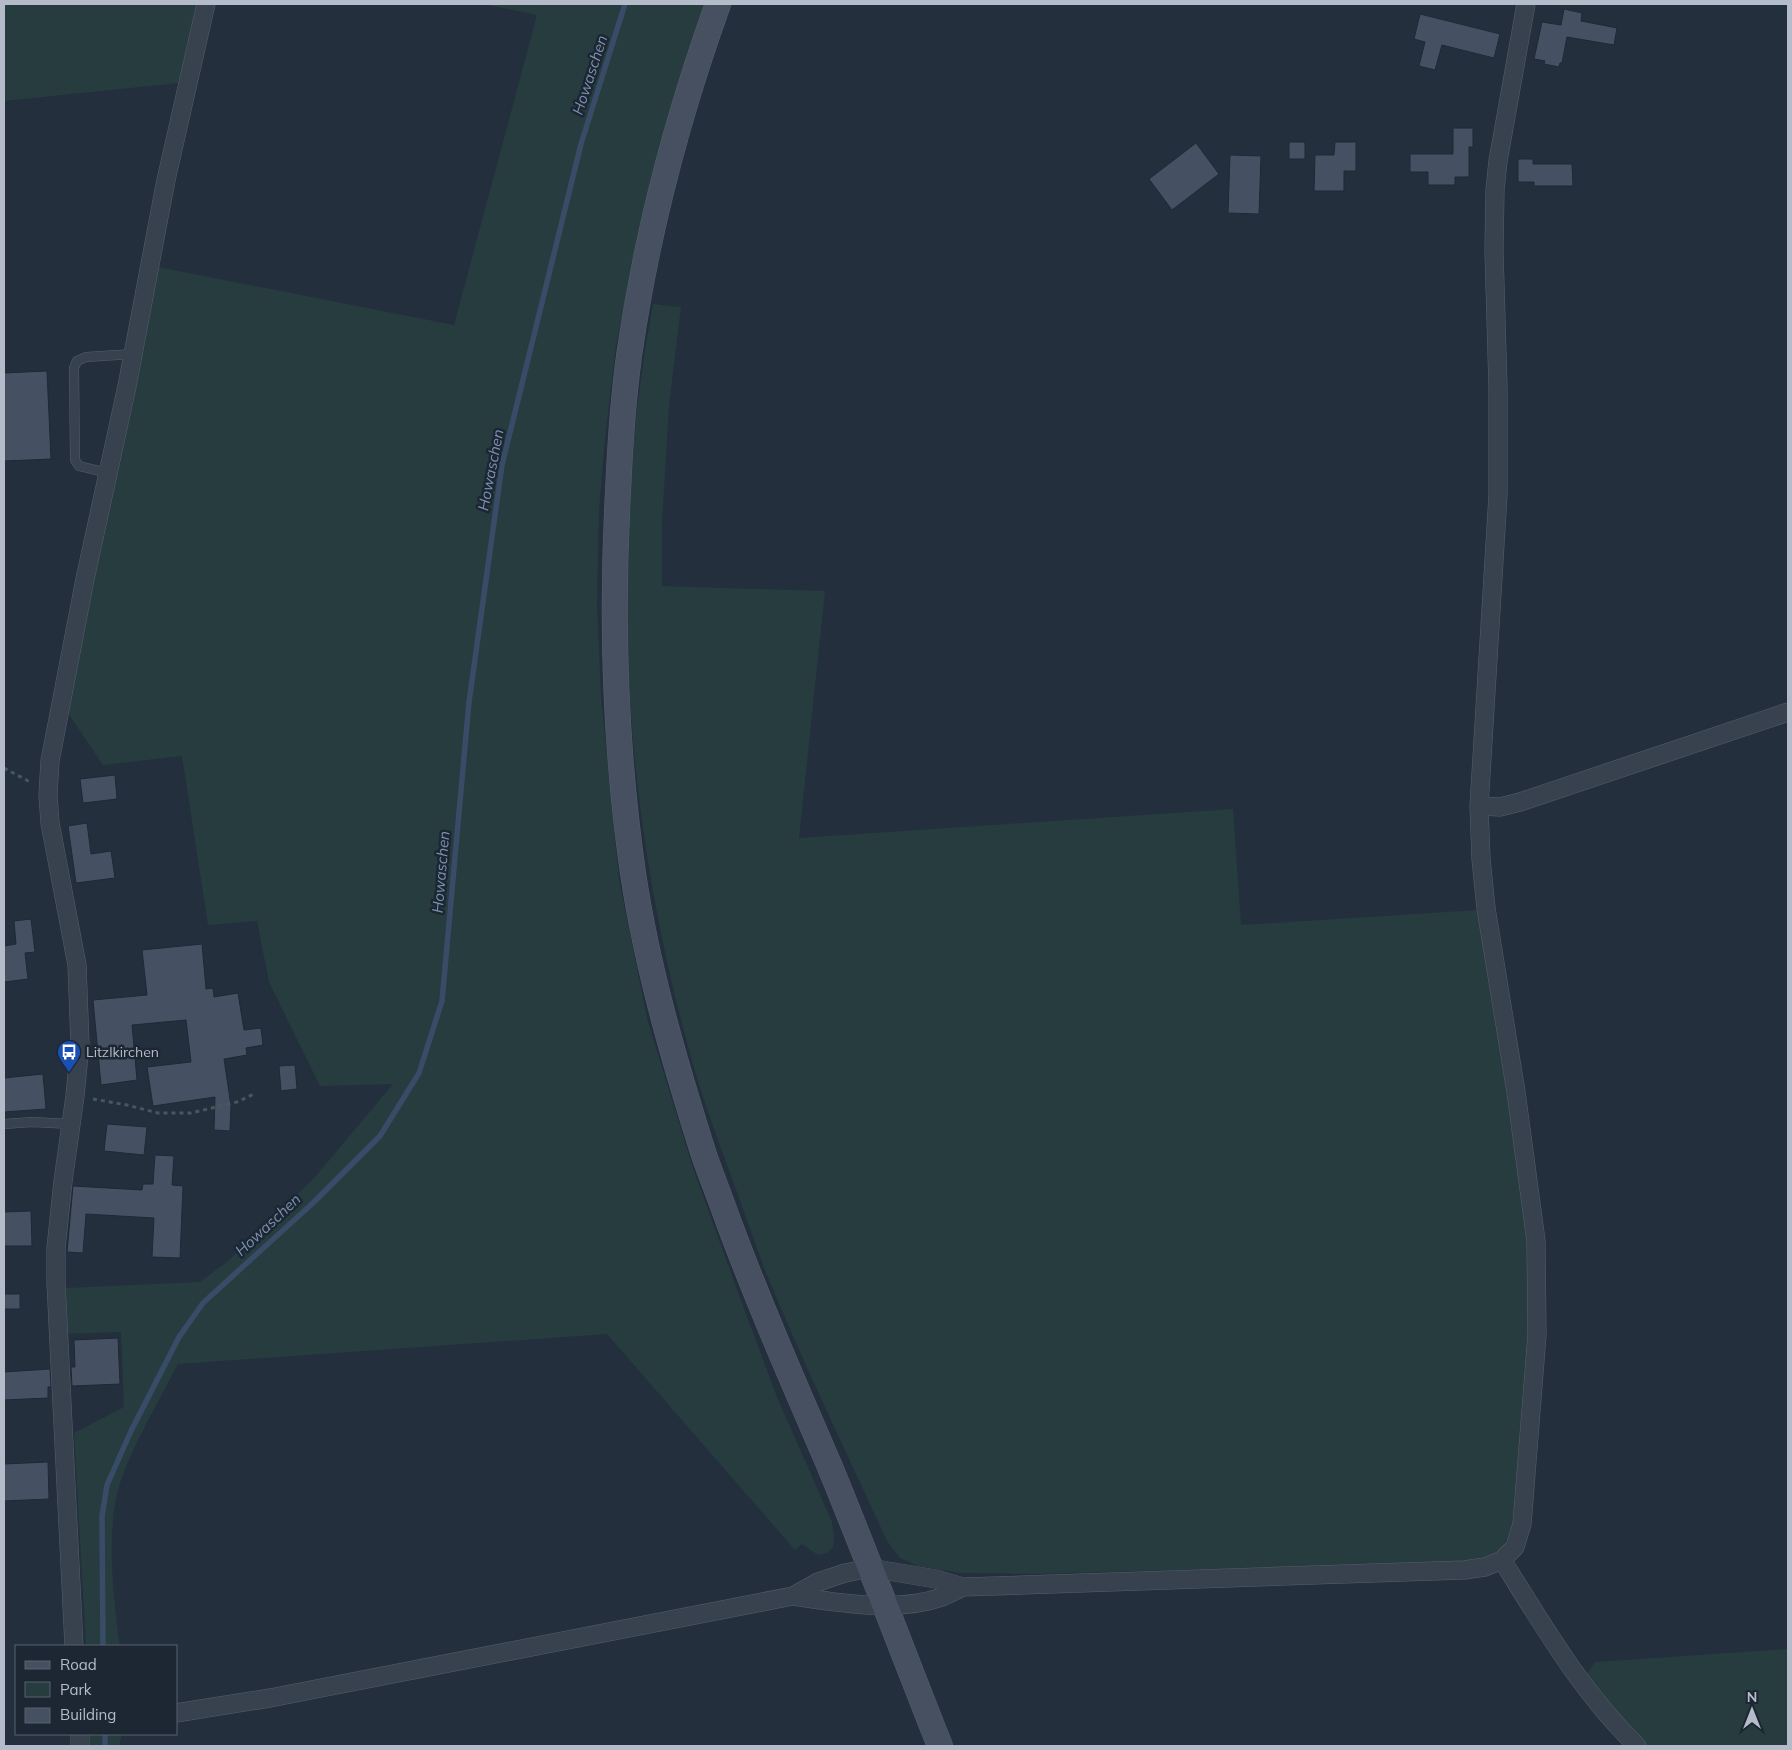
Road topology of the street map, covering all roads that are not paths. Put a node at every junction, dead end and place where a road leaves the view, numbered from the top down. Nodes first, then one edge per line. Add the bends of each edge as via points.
1 (206, 4) edge
2 (718, 4) edge
3 (1526, 4) edge
4 (133, 354) junction
5 (108, 473) junction
6 (1788, 712) edge
7 (1479, 806) junction
8 (4, 1124) edge
9 (71, 1124) junction
10 (1502, 1560) junction
11 (870, 1568) junction
12 (963, 1587) junction
13 (793, 1596) junction
14 (885, 1605) junction
15 (74, 1645) edge
16 (178, 1713) edge
17 (940, 1746) edge
18 (1637, 1746) edge

1 - 4 street via 166,180
2 - 11 street via 694,70 660,193 629,357 621,441 614,606 616,696 624,793 634,875 650,956 706,1159 754,1290
3 - 7 street via 1495,190 1498,495
4 - 5 street
4 - 5 lane via 86,357 77,361 74,368 75,460 79,466
5 - 9 street via 50,761 48,795 77,965 80,1044
6 - 7 street via 1520,802 1500,807
7 - 10 street via 1486,908 1536,1241 1537,1336 1522,1524 1515,1547
8 - 9 lane
9 - 15 street via 62,1182 56,1284
10 - 12 street via 1464,1570
10 - 18 street via 1571,1670
11 - 12 street
11 - 13 street via 818,1582
11 - 14 street
12 - 14 street via 942,1597
13 - 14 street
13 - 16 street via 270,1698
14 - 17 street

